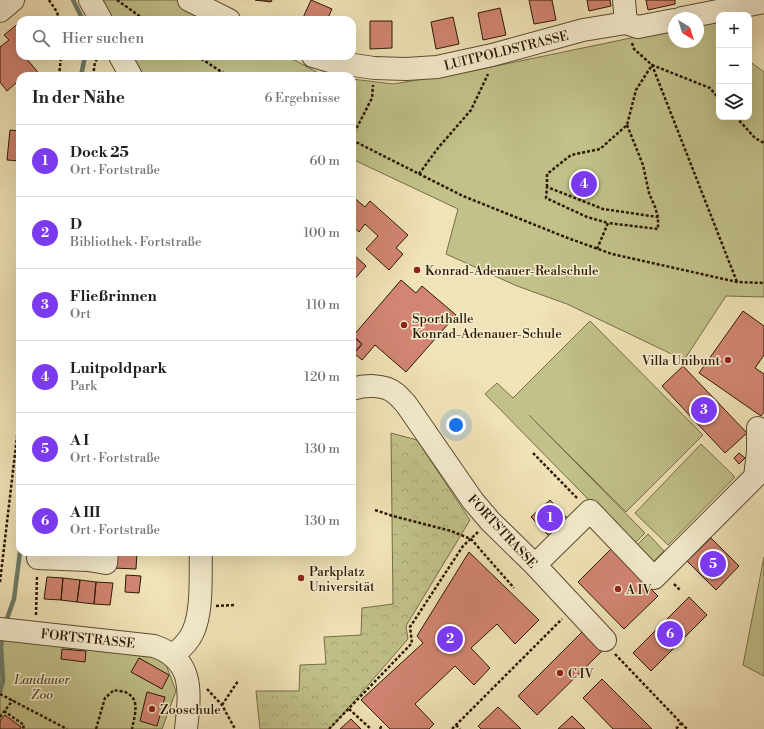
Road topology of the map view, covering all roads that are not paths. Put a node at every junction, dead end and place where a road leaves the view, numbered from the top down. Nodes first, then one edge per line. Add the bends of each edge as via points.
1 (13, 0) edge
2 (90, 0) edge
3 (189, 0) edge
4 (624, 0) edge
5 (764, 2) edge
6 (0, 11) edge
7 (704, 14) edge
8 (99, 16) edge
9 (221, 16) edge
10 (668, 21) edge
11 (626, 23) junction
12 (122, 60) edge
13 (326, 60) edge
14 (129, 72) edge
15 (356, 388) edge
16 (758, 428) dead end
17 (48, 556) edge
18 (107, 556) edge
19 (201, 556) edge
20 (535, 565) junction
21 (18, 631) edge
22 (605, 640) road end
23 (173, 655) junction
24 (186, 729) edge

1 - 6 street
2 - 8 street
3 - 9 street
4 - 11 street
5 - 7 street
10 - 11 street, LUITPOLDSTRASSE via 638,27
11 - 13 street, LUITPOLDSTRASSE via 583,30 437,67 368,68
12 - 14 street
15 - 20 street, FORTSTRASSE via 378,386 394,392 406,404 473,501
16 - 20 street via 755,477 654,578 590,512
17 - 18 street via 106,562
19 - 23 street via 196,622 193,632
20 - 22 street, FORTSTRASSE
21 - 23 street, FORTSTRASSE via 154,646
23 - 24 street via 189,683

